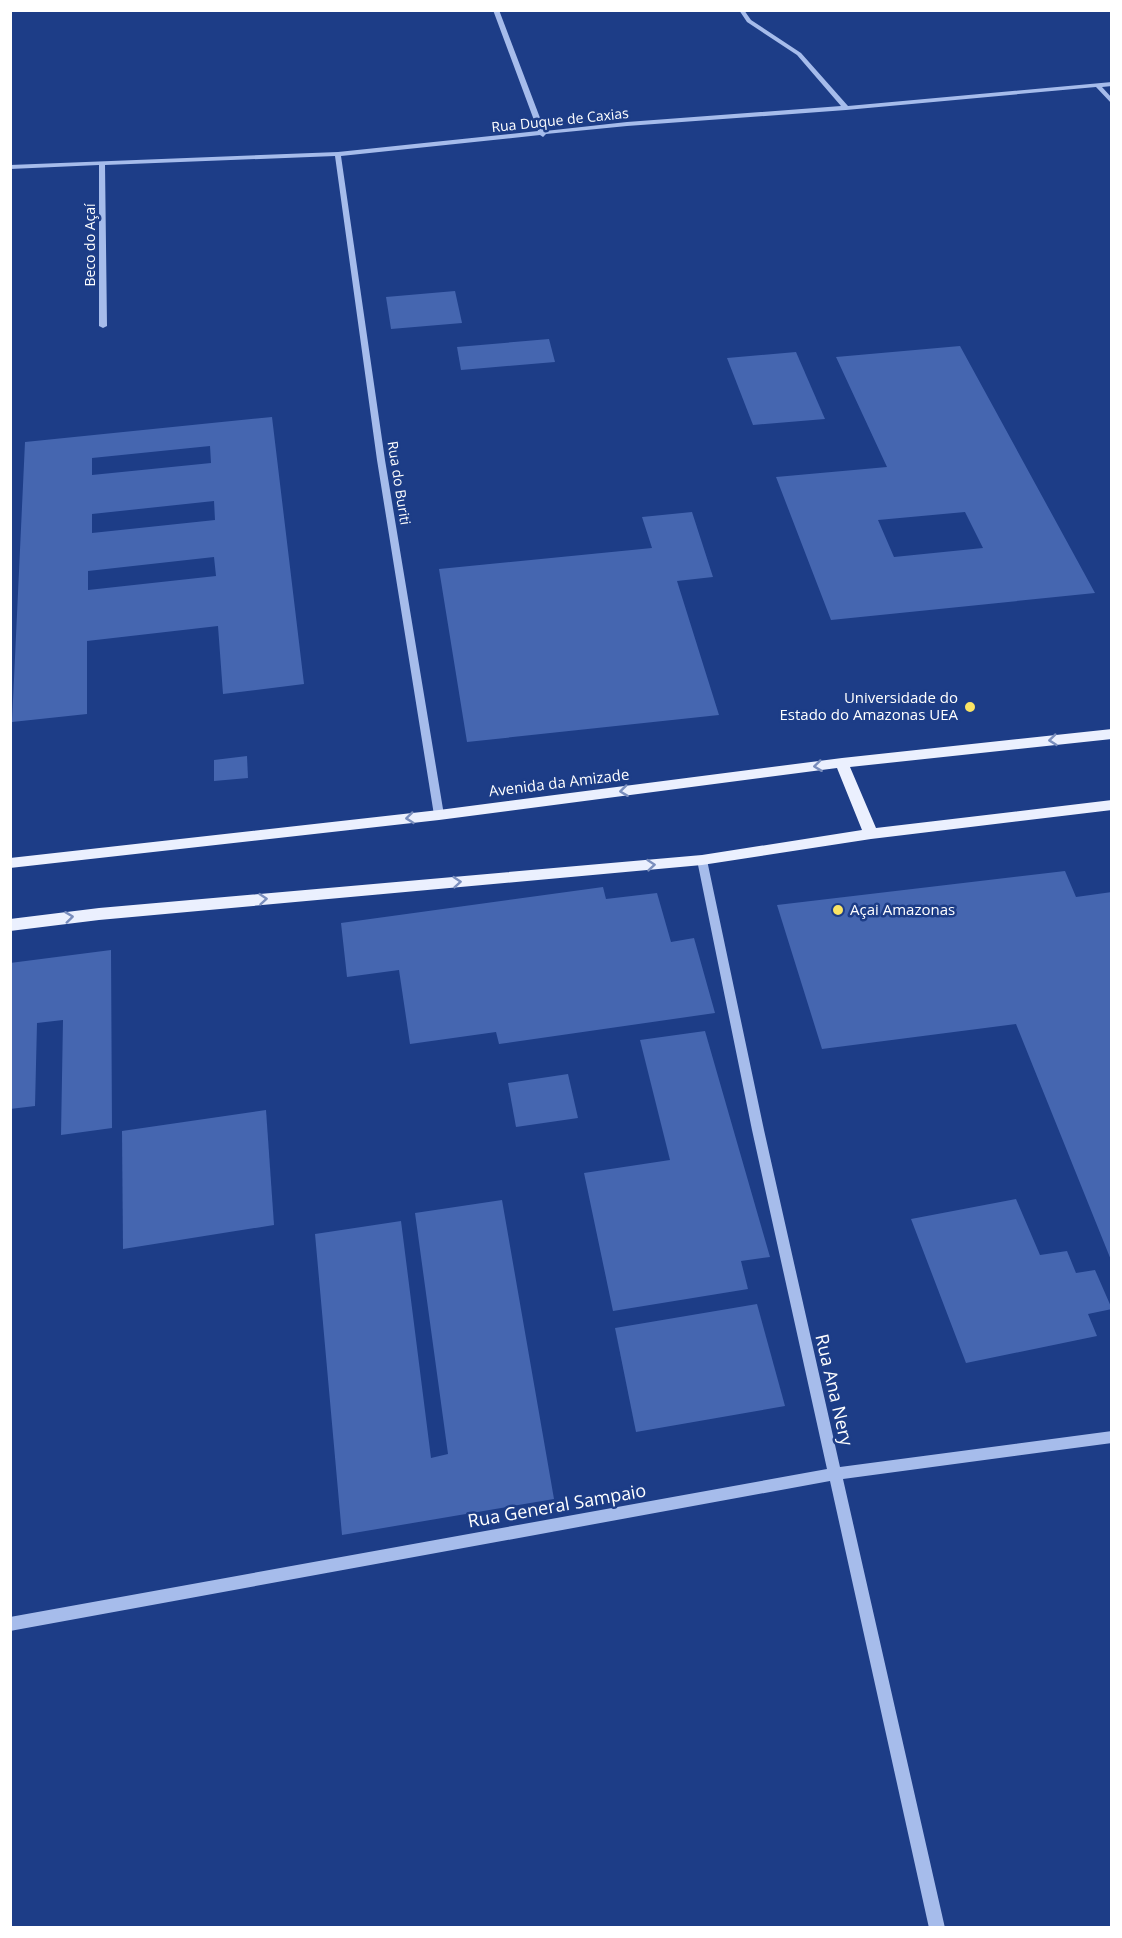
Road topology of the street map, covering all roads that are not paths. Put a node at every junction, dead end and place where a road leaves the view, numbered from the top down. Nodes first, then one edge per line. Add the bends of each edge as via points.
1 (496, 10) edge
2 (741, 10) edge
3 (1112, 84) edge
4 (1096, 85) junction
5 (1112, 102) edge
6 (846, 108) junction
7 (543, 135) junction
8 (338, 154) junction
9 (102, 165) junction
10 (10, 167) edge
11 (103, 326) dead end
12 (1112, 734) edge
13 (842, 763) junction
14 (1112, 805) edge
15 (439, 815) junction
16 (871, 834) junction
17 (702, 860) junction
18 (10, 863) edge
19 (10, 925) edge
20 (1112, 1437) edge
21 (834, 1474) junction
22 (10, 1624) edge
23 (937, 1928) edge

1 - 7 street
2 - 6 street via 749,21 799,54
3 - 4 street, Rua Duque de Caxias
4 - 5 street
4 - 6 street, Rua Duque de Caxias
6 - 7 street, Rua Duque de Caxias via 627,124
7 - 8 street, Rua Duque de Caxias
8 - 9 street, Rua Duque de Caxias
8 - 15 street, Rua do Buriti via 381,460
9 - 10 street, Rua Duque de Caxias
9 - 11 street, Beco do Açaí
12 -> 13 main road, Avenida da Amizade
13 -> 15 main road, Avenida da Amizade
13 - 16 main road
14 - 16 main road
15 -> 18 main road, Avenida da Amizade
16 - 17 main road
19 -> 17 main road
17 - 21 street, Rua Ana Nery
20 - 21 street, Rua General Sampaio
21 - 22 street, Rua General Sampaio
21 - 23 street, Rua Ana Nery

